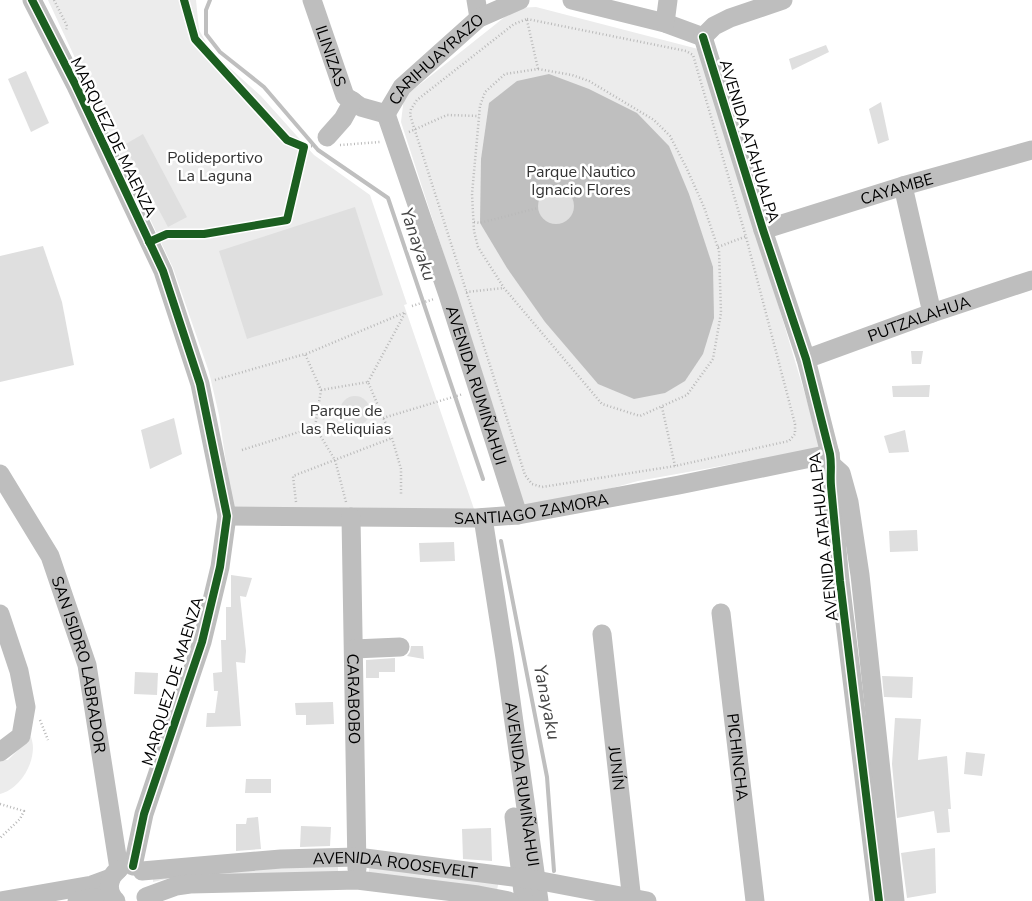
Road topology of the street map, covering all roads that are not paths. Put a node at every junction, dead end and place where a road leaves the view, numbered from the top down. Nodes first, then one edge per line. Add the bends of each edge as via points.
1 (32, 0) edge
2 (312, 0) edge
3 (572, 0) edge
4 (668, 0) edge
5 (783, 0) edge
6 (523, 5) edge
7 (478, 9) edge
8 (665, 23) junction
9 (703, 37) junction
10 (353, 101) junction
11 (386, 114) junction
12 (328, 143) road end
13 (1032, 150) edge
14 (903, 186) junction
15 (754, 233) junction
16 (1032, 280) edge
17 (932, 313) junction
18 (806, 359) junction
19 (831, 459) junction
20 (0, 474) edge
21 (350, 513) junction
22 (515, 515) junction
23 (227, 516) junction
24 (482, 518) junction
25 (721, 613) dead end
26 (0, 614) edge
27 (602, 634) dead end
28 (400, 647) dead end
29 (354, 649) junction
30 (0, 752) edge
31 (357, 857) junction
32 (126, 871) junction
33 (357, 880) junction
34 (528, 880) junction
35 (576, 894) edge
36 (114, 899) edge
37 (144, 899) edge
38 (637, 900) edge
39 (1, 901) edge
40 (77, 901) edge
41 (509, 901) edge
42 (524, 901) edge
43 (539, 901) edge
44 (755, 901) edge
45 (878, 901) edge
46 (895, 901) edge

1 - 23 street, MARQUEZ DE MAENZA via 162,271 200,384
2 - 10 street, ILINIZAS via 345,96
3 - 8 street
4 - 8 street
5 - 9 street via 730,18 714,26
6 - 7 street, CARIHUAYRAZO
7 - 11 street, CARIHUAYRAZO via 402,87
8 - 9 street
9 - 15 street, AVENIDA ATAHUALPA
10 - 11 street, ILINIZAS via 361,107
10 - 12 street
11 - 22 street, AVENIDA RUMIÑAHUI via 448,294
13 - 14 street, CAYAMBE
14 - 15 street, CAYAMBE
14 - 17 street
15 - 18 street, AVENIDA ATAHUALPA
16 - 17 street, PUTZALAHUA
17 - 18 street, PUTZALAHUA
18 - 19 street, AVENIDA ATAHUALPA
19 - 22 street, SANTIAGO ZAMORA
19 - 45 street, AVENIDA ATAHUALPA via 830,486 839,572
19 - 46 street, AVENIDA ATAHUALPA via 841,472 849,502 860,575
20 - 32 street, SAN ISIDRO LABRADOR via 50,556 87,665
21 - 23 street, SANTIAGO ZAMORA
21 - 24 street, SANTIAGO ZAMORA
21 - 29 street, CARABOBO
22 - 24 street, SANTIAGO ZAMORA
23 - 32 street, MARQUEZ DE MAENZA via 220,567 202,642
24 - 34 street, AVENIDA RUMIÑAHUI
25 - 44 street, PICHINCHA
26 - 30 street via 19,671 26,707 22,736
27 - 38 street, JUNÍN
28 - 29 street
29 - 31 street, CARABOBO via 359,673
31 - 32 street, AVENIDA ROOSEVELT via 281,859
31 - 33 street, CARABOBO
31 - 34 street, AVENIDA ROOSEVELT
32 - 36 street, MARQUEZ DE MAENZA via 110,892
32 - 37 street, MARQUEZ DE MAENZA via 146,876 149,883
32 - 39 street, AVENIDA ROOSEVELT via 92,885
33 - 37 street, AVENIDA ROOSEVELT via 190,884
33 - 41 street, AVENIDA ROOSEVELT
34 - 35 street, AVENIDA ROOSEVELT
34 - 42 street, AVENIDA RUMIÑAHUI
34 - 43 street, AVENIDA RUMIÑAHUI
35 - 38 street, AVENIDA ROOSEVELT
36 - 40 street

